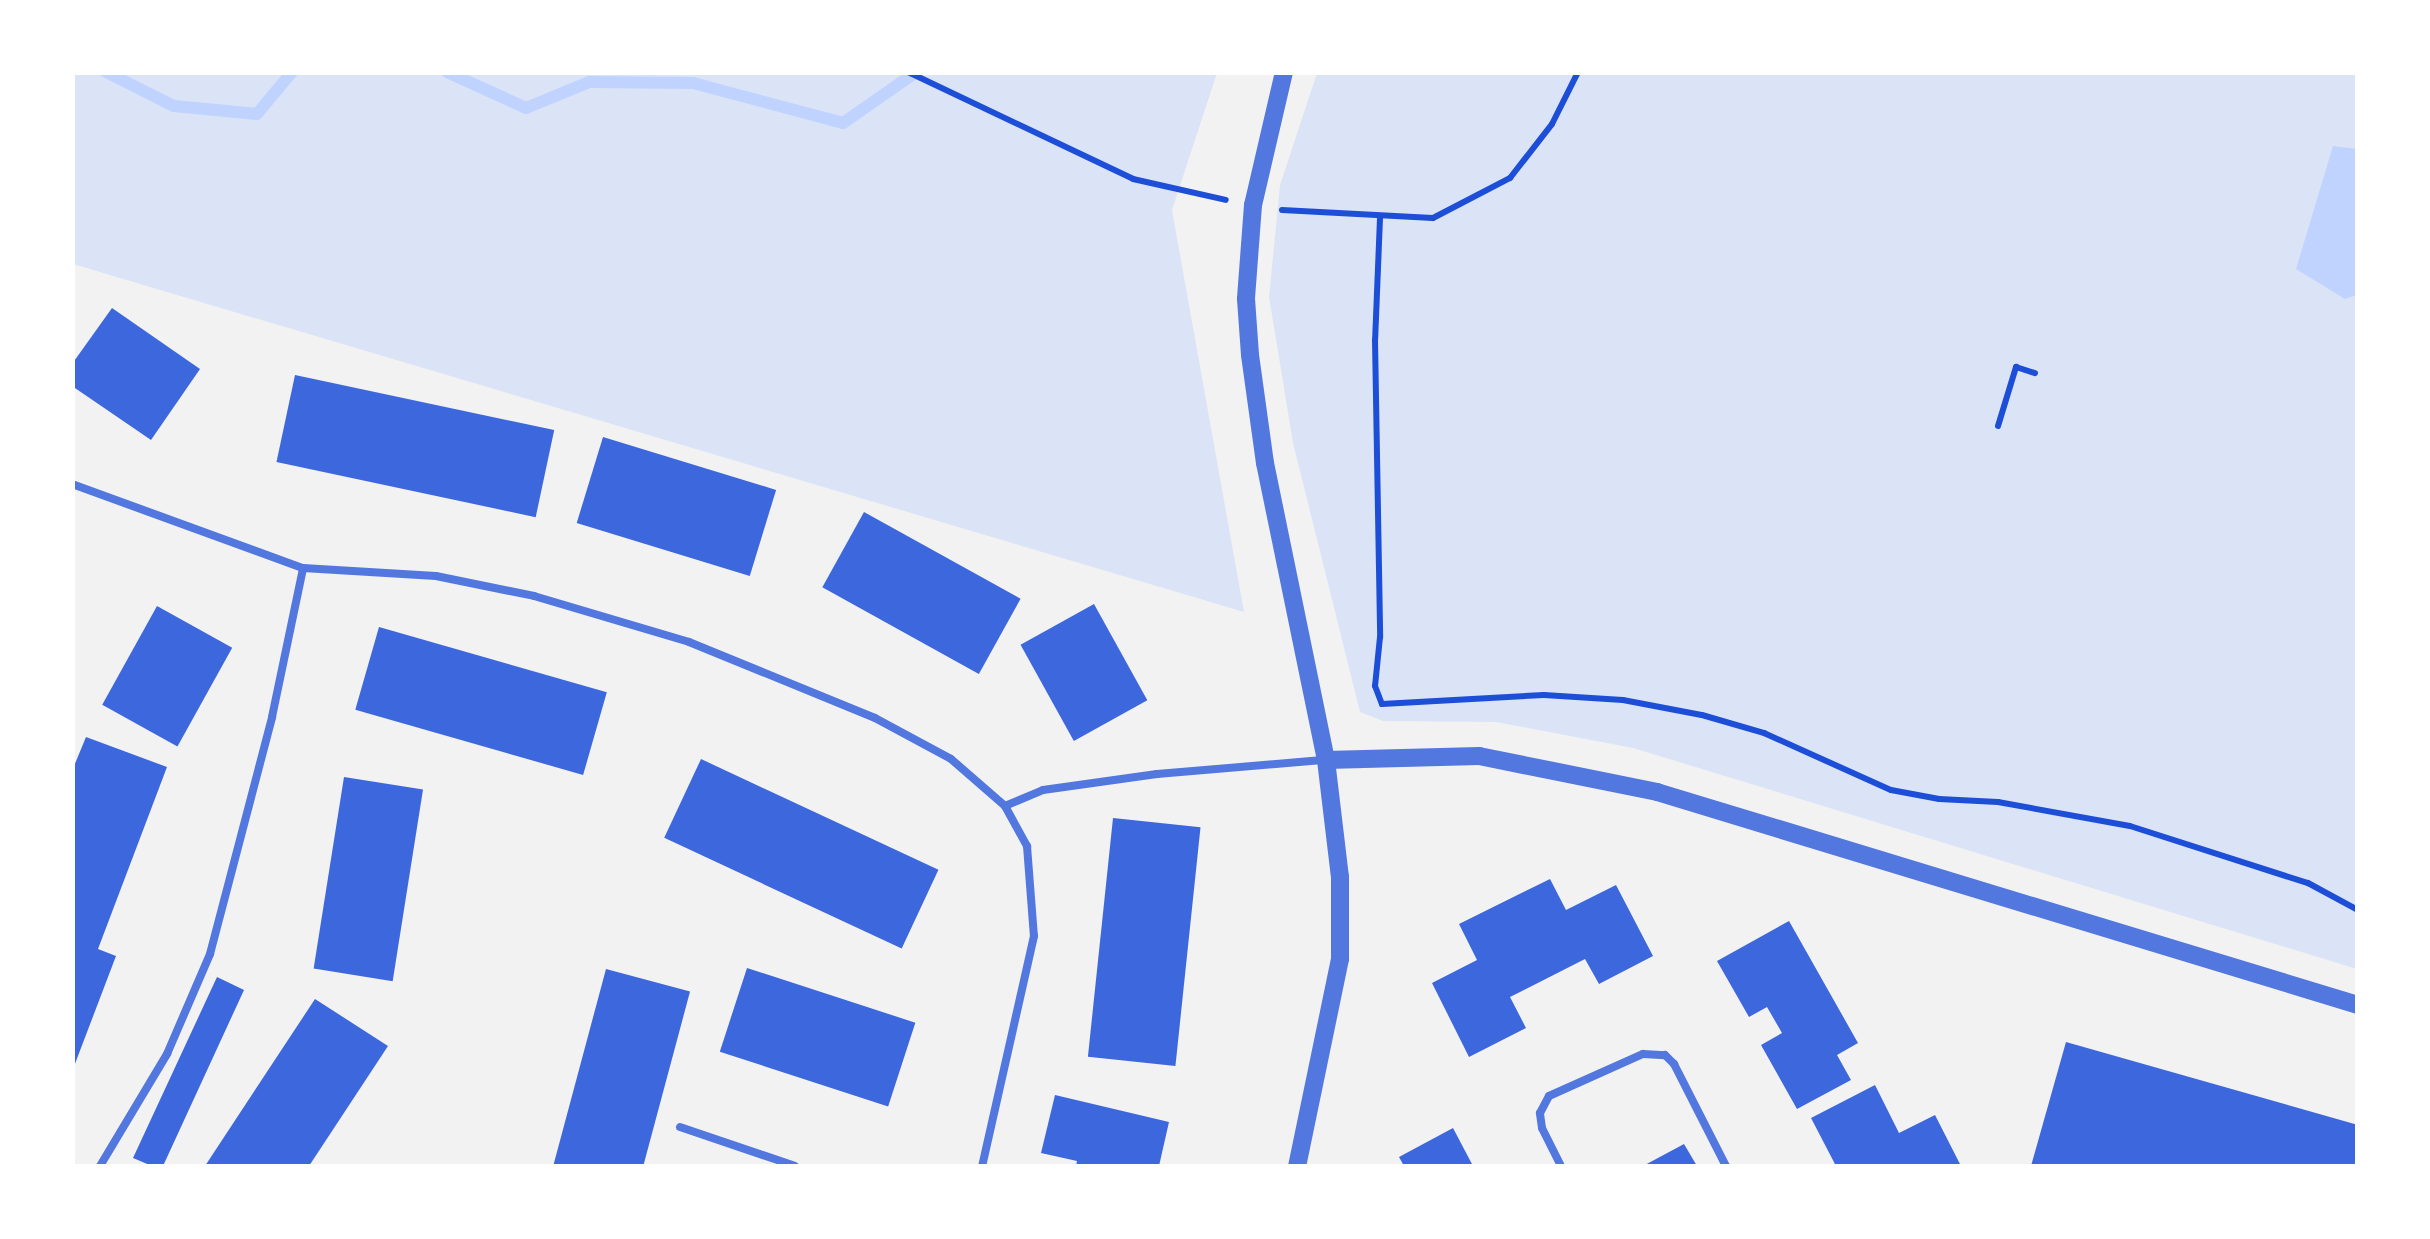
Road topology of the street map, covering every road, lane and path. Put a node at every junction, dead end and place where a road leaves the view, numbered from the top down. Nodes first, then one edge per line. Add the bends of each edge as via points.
1 (908, 72) edge
2 (1284, 72) edge
3 (1578, 72) edge
4 (1215, 198) dead end
5 (1290, 212) dead end
6 (1380, 218) junction
7 (2035, 373) dead end
8 (1998, 426) dead end
9 (72, 484) edge
10 (303, 568) junction
11 (1326, 760) junction
12 (1005, 806) junction
13 (2358, 910) edge
14 (2358, 1005) edge
15 (680, 1126) dead end
16 (100, 1166) edge
17 (795, 1166) edge
18 (982, 1166) edge
19 (1297, 1166) edge
20 (1562, 1166) edge
21 (1726, 1166) edge

1 - 4 path via 1133,179
2 - 11 street via 1253,205 1248,336 1265,463
3 - 6 path via 1552,124 1510,178 1433,218
5 - 6 path
6 - 13 path via 1375,686 1382,704 1544,695 1623,700 1702,716 1764,733 1890,790 2130,826 2274,870
7 - 8 path via 2016,367
9 - 10 lane
10 - 12 lane via 436,576 534,596 689,642 875,718 951,759
10 - 16 lane via 210,954 167,1054
11 - 12 lane via 1043,790
11 - 14 street via 1479,756 1588,775
11 - 19 street via 1340,878 1340,959
12 - 18 lane via 1027,846 1034,936
15 - 17 lane
20 - 21 lane via 1542,1128 1540,1112 1549,1096 1643,1054 1665,1055 1674,1064

